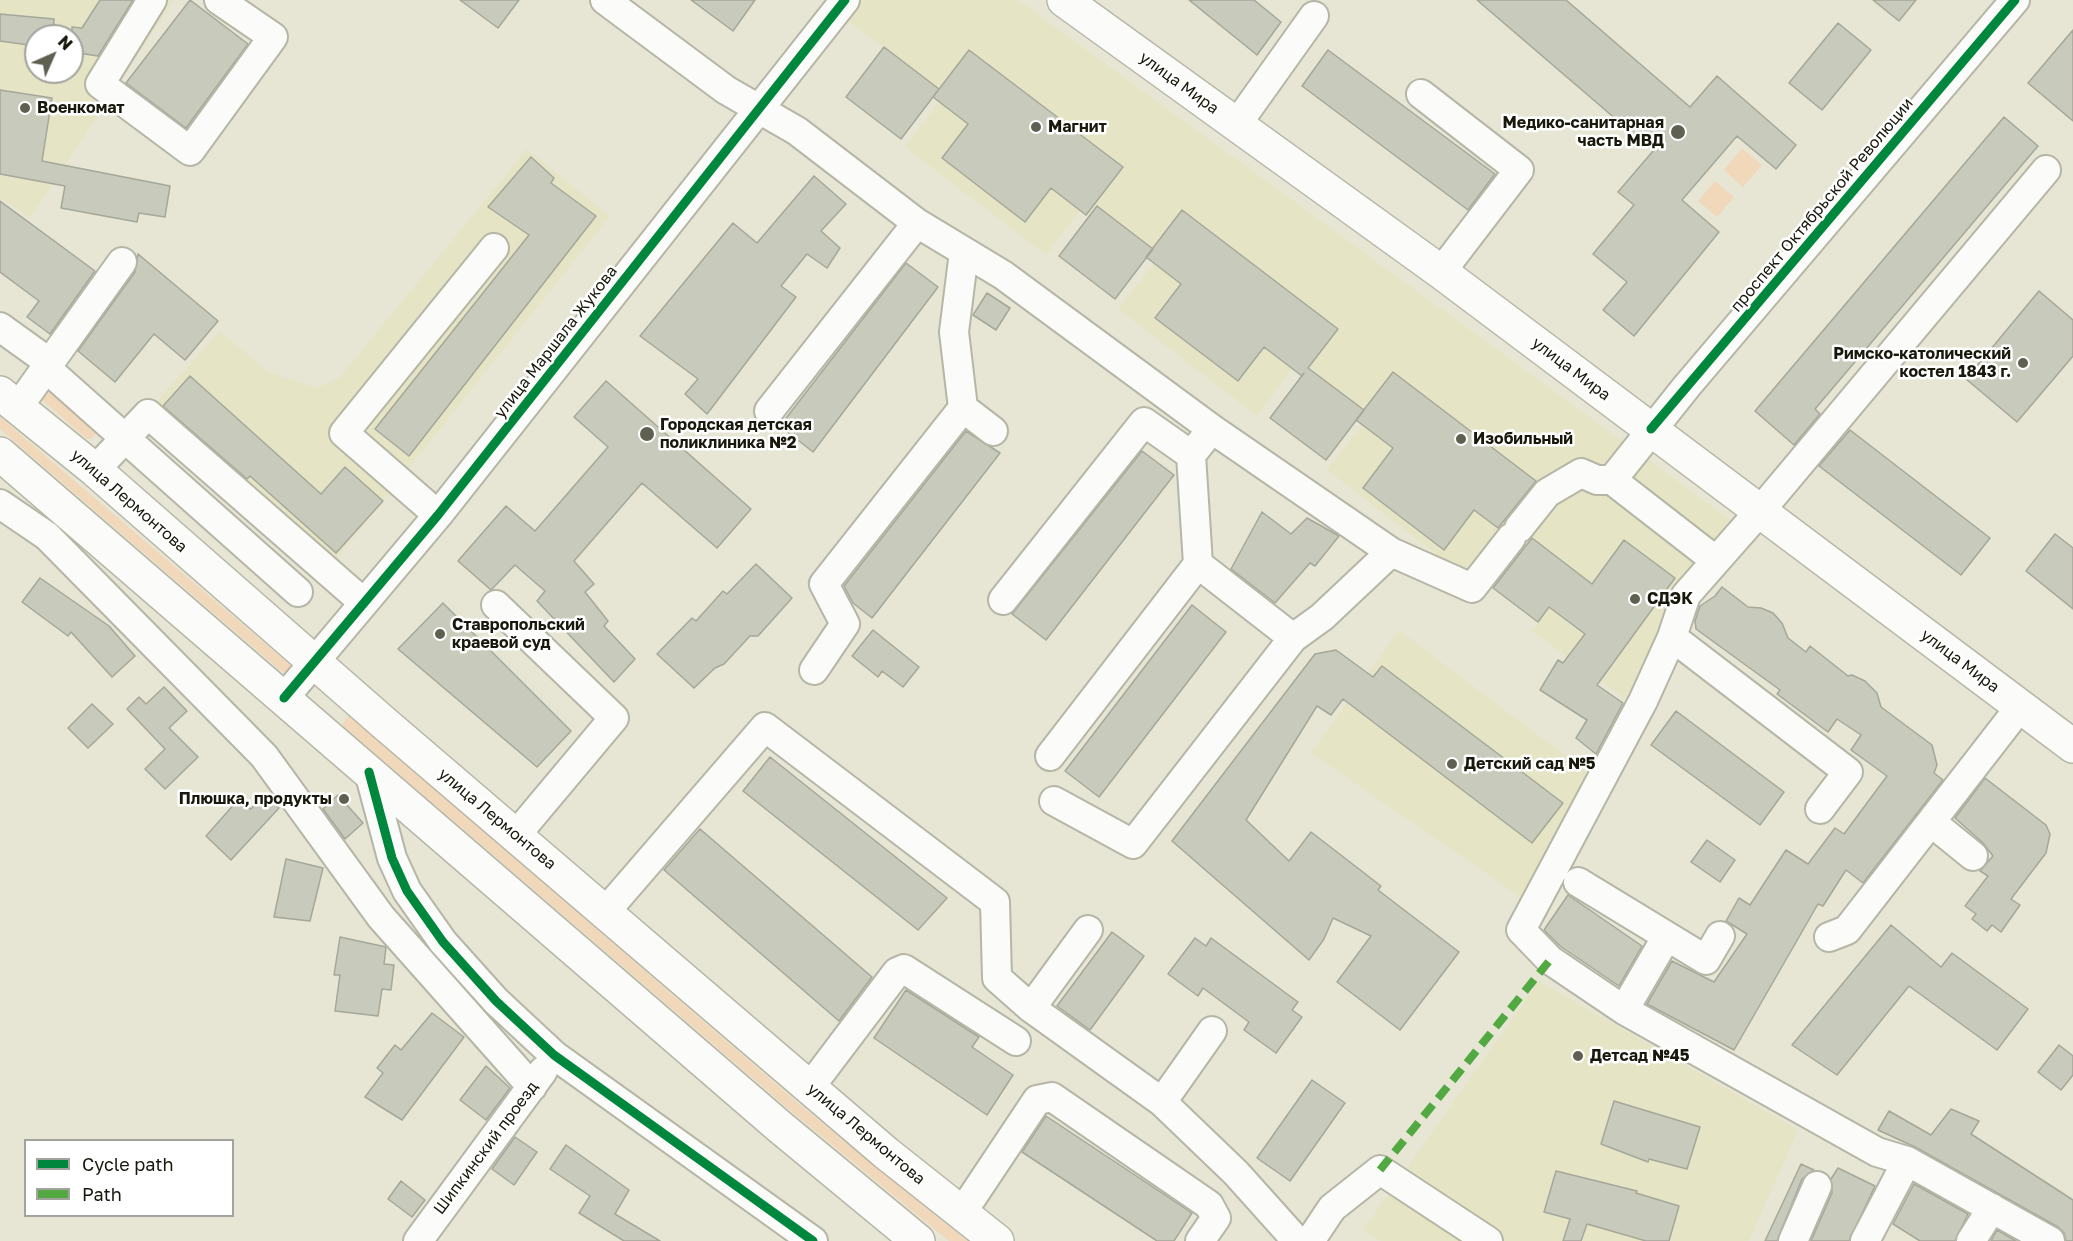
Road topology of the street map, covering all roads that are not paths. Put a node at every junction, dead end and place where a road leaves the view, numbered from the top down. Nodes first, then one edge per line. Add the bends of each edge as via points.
1 (152, 0) edge
2 (219, 0) edge
3 (605, 0) edge
4 (845, 0) edge
5 (1064, 0) edge
6 (2015, 0) edge
7 (1314, 16) dead end
8 (1421, 94) dead end
9 (758, 110) junction
10 (1237, 124) junction
11 (2046, 170) dead end
12 (917, 223) junction
13 (494, 248) dead end
14 (964, 252) junction
15 (122, 262) dead end
16 (1441, 272) junction
17 (0, 327) edge
18 (48, 366) junction
19 (9, 400) edge
20 (963, 408) junction
21 (769, 411) dead end
22 (1212, 429) junction
23 (1651, 429) junction
24 (993, 431) dead end
25 (127, 437) junction
26 (0, 454) edge
27 (1191, 455) junction
28 (95, 470) junction
29 (1612, 480) junction
30 (0, 504) edge
31 (1760, 511) junction
32 (438, 515) junction
33 (1391, 552) junction
34 (1715, 560) junction
35 (1198, 564) junction
36 (298, 592) dead end
37 (1003, 600) dead end
38 (364, 603) junction
39 (496, 605) dead end
40 (1672, 637) junction
41 (1293, 638) junction
42 (314, 662) junction
43 (814, 670) dead end
44 (284, 698) junction
45 (2020, 707) junction
46 (2073, 746) edge
47 (1050, 756) dead end
48 (369, 772) junction
49 (1054, 801) dead end
50 (1820, 809) dead end
51 (1931, 822) junction
52 (516, 835) junction
53 (1973, 856) dead end
54 (1578, 882) dead end
55 (606, 911) junction
56 (1088, 930) dead end
57 (1666, 936) junction
58 (1720, 936) dead end
59 (1829, 937) dead end
60 (1031, 1008) junction
61 (1624, 1010) junction
62 (1212, 1031) dead end
63 (1016, 1041) dead end
64 (554, 1055) junction
65 (532, 1087) junction
66 (810, 1087) junction
67 (1161, 1102) junction
68 (1907, 1161) junction
69 (1817, 1186) dead end
70 (1992, 1208) junction
71 (961, 1214) junction
72 (418, 1241) edge
73 (813, 1241) edge
74 (918, 1241) edge
75 (997, 1241) edge
76 (1200, 1241) edge
77 (1297, 1241) edge
78 (1310, 1241) edge
79 (1488, 1241) edge
80 (1793, 1241) edge
81 (1865, 1241) edge
82 (1971, 1241) edge
83 (2050, 1241) edge

1 - 2 street via 100,84 190,152 273,37
3 - 9 street
4 - 9 street, улица Маршала Жукова
5 - 10 main road, улица Мира
6 - 23 street, проспект Октябрьской Революции
7 - 10 street
8 - 16 street via 1519,170
9 - 12 street via 797,131
9 - 32 street, улица Маршала Жукова
10 - 16 main road, улица Мира
11 - 31 street
12 - 14 street
12 - 21 street
13 - 32 street via 344,433
14 - 20 street via 954,332
14 - 22 street via 1003,275
15 - 18 street
16 - 23 main road, улица Мира
17 - 18 street
18 - 19 street
18 - 25 street
19 - 28 main road, улица Лермонтова
20 - 24 street
20 - 43 street via 824,584 845,624
22 - 27 street
22 - 33 street
23 - 29 street, проспект Октябрьской Революции
23 - 31 main road, улица Мира
25 - 28 street
25 - 36 street
25 - 38 street via 148,414
26 - 44 main road
27 - 35 street
27 - 37 street via 1144,422
28 - 42 main road, улица Лермонтова
29 - 33 street via 1597,480 1581,473 1547,493 1472,588
29 - 34 street
30 - 65 street via 47,536 264,756 381,917
31 - 34 street
31 - 45 main road, улица Мира
32 - 38 street, улица Маршала Жукова
33 - 41 street via 1322,617
34 - 40 street via 1686,595
35 - 41 street
35 - 47 street
38 - 42 street, улица Маршала Жукова
39 - 52 street via 614,718
40 - 50 street via 1848,772
40 - 61 street via 1643,701 1521,930 1550,960
41 - 49 street via 1133,844
42 - 44 street, улица Маршала Жукова
42 - 52 main road, улица Лермонтова
44 - 48 main road
45 - 46 main road, улица Мира
45 - 51 street
48 - 64 street via 392,858 407,891 442,942 488,993
48 - 74 main road via 771,1120
51 - 53 street
51 - 59 street via 1847,930
52 - 55 main road, улица Лермонтова
54 - 57 street
55 - 60 street via 765,727 995,902 997,978
55 - 66 main road, улица Лермонтова
56 - 60 street
57 - 58 street via 1706,960
57 - 61 street
60 - 67 street
61 - 68 street via 1877,1152
62 - 67 street
63 - 66 street via 904,969 897,972
64 - 65 street, Шипкинский проезд
64 - 73 street
65 - 72 street, Шипкинский проезд
66 - 71 main road, улица Лермонтова
67 - 77 street via 1236,1173
68 - 70 street
68 - 81 street
69 - 80 street
70 - 82 street
70 - 83 street
71 - 75 main road, улица Лермонтова
71 - 76 street via 1037,1100 1052,1097 1209,1205 1216,1218
78 - 79 street via 1332,1208 1380,1170

